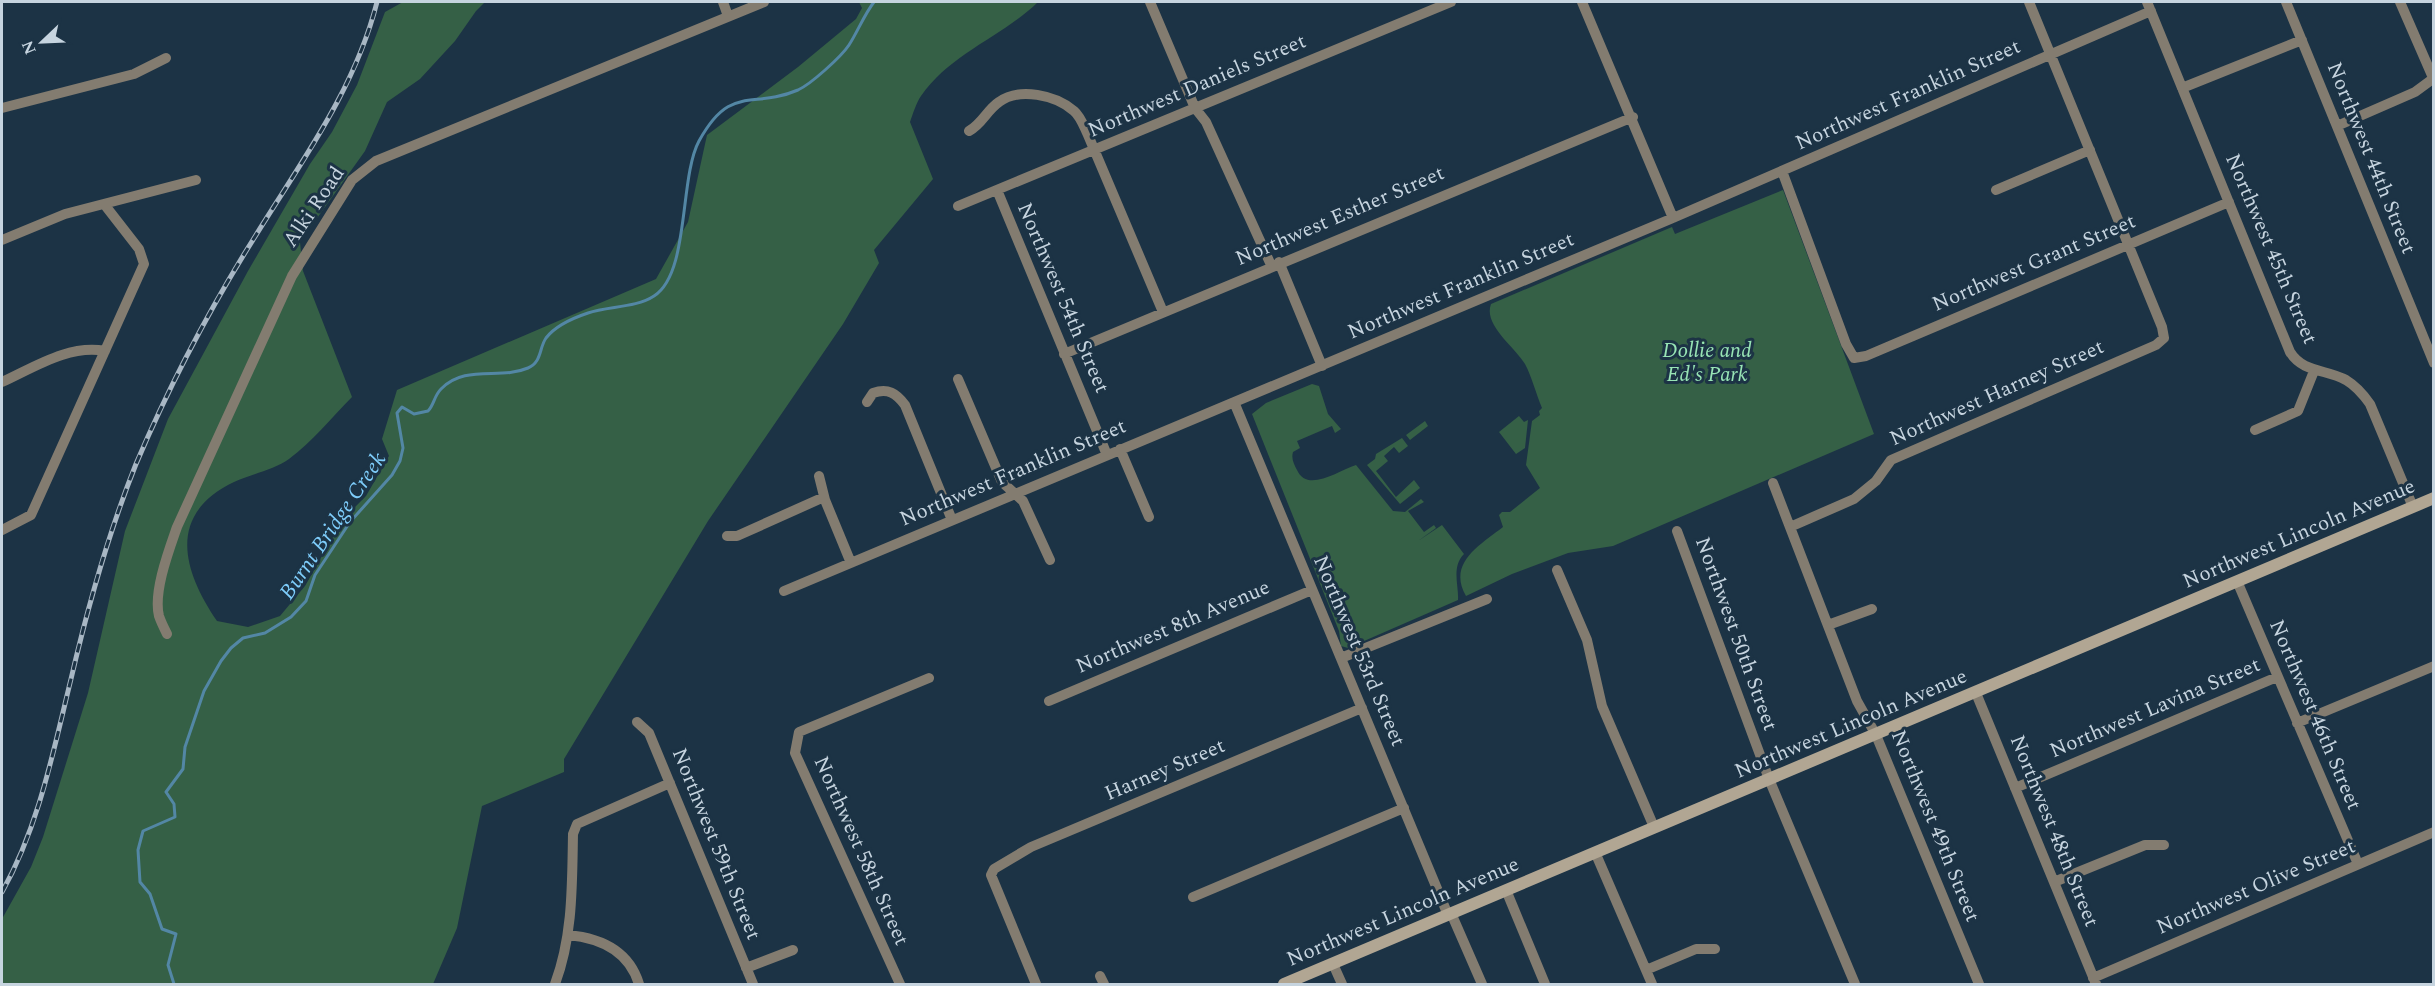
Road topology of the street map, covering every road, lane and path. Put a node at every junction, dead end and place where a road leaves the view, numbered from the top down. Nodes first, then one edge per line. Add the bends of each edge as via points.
1 (723, 2) edge
2 (764, 2) edge
3 (1150, 2) edge
4 (1451, 2) edge
5 (1582, 2) edge
6 (2029, 2) edge
7 (2286, 2) edge
8 (2400, 2) edge
9 (2149, 6) edge
10 (728, 16) junction
11 (2302, 40) junction
12 (2050, 54) junction
13 (166, 58) dead end
14 (2433, 79) edge
15 (2182, 88) junction
16 (2, 108) edge
17 (1195, 108) junction
18 (1633, 117) junction
19 (2337, 126) junction
20 (969, 131) dead end
21 (1094, 150) junction
22 (2090, 150) junction
23 (1782, 171) junction
24 (196, 180) dead end
25 (997, 190) junction
26 (1996, 190) dead end
27 (2229, 202) junction
28 (104, 204) junction
29 (958, 207) dead end
30 (1673, 218) junction
31 (2, 240) edge
32 (2128, 244) junction
33 (1275, 264) junction
34 (1163, 312) junction
35 (105, 351) junction
36 (1064, 354) junction
37 (2433, 363) edge
38 (1322, 366) junction
39 (2314, 371) junction
40 (958, 379) dead end
41 (2, 382) edge
42 (867, 402) dead end
43 (1234, 402) junction
44 (2254, 430) dead end
45 (1120, 449) junction
46 (1107, 455) junction
47 (819, 476) dead end
48 (1773, 483) dead end
49 (1016, 493) junction
50 (824, 497) junction
51 (2433, 498) edge
52 (2412, 507) junction
53 (1149, 517) dead end
54 (952, 520) junction
55 (1790, 527) junction
56 (2, 530) edge
57 (1677, 531) dead end
58 (727, 536) dead end
59 (1050, 560) dead end
60 (851, 562) junction
61 (1557, 570) dead end
62 (2237, 581) junction
63 (1312, 590) junction
64 (784, 591) dead end
65 (1487, 599) dead end
66 (1872, 609) dead end
67 (1828, 626) junction
68 (167, 634) dead end
69 (1341, 658) junction
70 (2433, 666) edge
71 (2277, 677) junction
72 (929, 678) dead end
73 (1976, 693) junction
74 (1048, 700) dead end
75 (1362, 708) junction
76 (638, 722) dead end
77 (2297, 723) junction
78 (1876, 735) junction
79 (1769, 779) junction
80 (670, 783) junction
81 (2015, 788) junction
82 (1404, 808) junction
83 (1654, 828) junction
84 (2433, 832) edge
85 (2164, 845) dead end
86 (1595, 852) junction
87 (2358, 864) junction
88 (2054, 882) junction
89 (1506, 890) junction
90 (1193, 897) dead end
91 (1450, 914) junction
92 (568, 935) junction
93 (1715, 949) dead end
94 (793, 950) dead end
95 (1333, 964) junction
96 (747, 968) junction
97 (1646, 970) junction
98 (2095, 981) edge
99 (555, 984) edge
100 (639, 984) edge
101 (753, 984) edge
102 (900, 984) edge
103 (1036, 984) edge
104 (1284, 984) edge
105 (1342, 984) edge
106 (1482, 984) edge
107 (1545, 984) edge
108 (1652, 984) edge
109 (1855, 984) edge
110 (1979, 984) edge

1 - 10 street
2 - 10 street, Alki Road
3 - 17 street
4 - 17 street, Northwest Daniels Street
5 - 18 street
6 - 12 street
7 - 11 street, Northwest 44th Street
8 - 14 street
9 - 12 street, Northwest Franklin Street
9 - 15 street, Northwest 45th Street
10 - 68 street, Alki Road via 376,161 352,180 292,276 177,527 164,566 159,603
11 - 15 street
11 - 19 street, Northwest 44th Street
12 - 22 street
12 - 23 street, Northwest Franklin Street
13 - 16 street via 134,74
14 - 19 street via 2415,92
15 - 27 street, Northwest 45th Street
17 - 21 street, Northwest Daniels Street
17 - 33 street via 1206,122
18 - 30 street
18 - 33 street, Northwest Esther Street
19 - 37 street, Northwest 44th Street
20 - 21 street via 997,104 1023,93 1057,101 1075,111
21 - 25 street, Northwest Daniels Street
21 - 34 street
22 - 26 street
22 - 32 street
23 - 30 street, Northwest Franklin Street
23 - 32 street, Northwest Grant Street via 1854,358
24 - 28 street
25 - 29 street, Northwest Daniels Street
25 - 36 street, Northwest 54th Street
27 - 32 street, Northwest Grant Street
27 - 39 street, Northwest 45th Street via 2290,352
28 - 31 street via 65,214
28 - 35 street via 139,249 144,264
30 - 38 street, Northwest Franklin Street
32 - 55 street, Northwest Harney Street via 2163,327 2164,338 2156,345 1894,458 1854,500
33 - 34 street, Northwest Esther Street
33 - 38 street
34 - 36 street, Northwest Esther Street
35 - 41 street via 74,351
35 - 56 street via 31,515
36 - 46 street, Northwest 54th Street
38 - 43 street, Northwest Franklin Street
39 - 44 street via 2298,411
39 - 52 street, Northwest 45th Street via 2345,380 2361,391 2370,404
40 - 49 street via 1002,482
42 - 54 street via 873,393 889,391 905,405
43 - 45 street, Northwest Franklin Street
43 - 63 street, Northwest 53rd Street
45 - 46 street, Northwest Franklin Street
45 - 53 street
46 - 49 street, Northwest Franklin Street
47 - 50 street
48 - 55 street, Northwest 49th Street
49 - 54 street, Northwest Franklin Street
49 - 59 street
50 - 58 street via 737,536
50 - 60 street
51 - 52 street, Northwest Lincoln Avenue
52 - 62 street, Northwest Lincoln Avenue
54 - 60 street, Northwest Franklin Street
55 - 67 street, Northwest 49th Street
57 - 79 street, Northwest 50th Street
60 - 64 street, Northwest Franklin Street
61 - 83 street via 1587,640 1602,706
62 - 71 street, Northwest 46th Street
62 - 73 street, Northwest Lincoln Avenue
63 - 69 street, Northwest 53rd Street
63 - 74 street, Northwest 8th Avenue
65 - 69 street
66 - 67 street
67 - 78 street, Northwest 49th Street via 1857,700
69 - 75 street, Northwest 53rd Street
70 - 77 street
71 - 77 street, Northwest 46th Street
71 - 81 street, Northwest Lavina Street
72 - 102 street, Northwest 58th Street via 799,732 795,753
73 - 78 street, Northwest Lincoln Avenue
73 - 81 street, Northwest 48th Street
75 - 82 street, Northwest 53rd Street
75 - 103 street, Harney Street via 1031,847 994,869 991,875
76 - 80 street, Northwest 59th Street via 649,733
77 - 87 street, Northwest 46th Street
78 - 79 street, Northwest Lincoln Avenue
78 - 110 street, Northwest 49th Street
79 - 83 street, Northwest Lincoln Avenue
79 - 109 street, Northwest 50th Street
80 - 92 street via 577,824 573,834
80 - 96 street, Northwest 59th Street
81 - 88 street, Northwest 48th Street
82 - 90 street
82 - 91 street, Northwest 53rd Street
83 - 86 street, Northwest Lincoln Avenue
84 - 87 street, Northwest Olive Street
85 - 88 street via 2145,845
86 - 89 street, Northwest Lincoln Avenue
86 - 97 street
87 - 98 street, Northwest Olive Street
88 - 98 street, Northwest 48th Street
89 - 91 street, Northwest Lincoln Avenue
89 - 107 street
91 - 95 street, Northwest Lincoln Avenue
91 - 106 street, Northwest 53rd Street
92 - 99 street
92 - 100 street via 590,937 610,946 625,958
93 - 97 street via 1696,949
94 - 96 street
95 - 104 street, Northwest Lincoln Avenue
95 - 105 street
96 - 101 street, Northwest 59th Street
97 - 108 street

